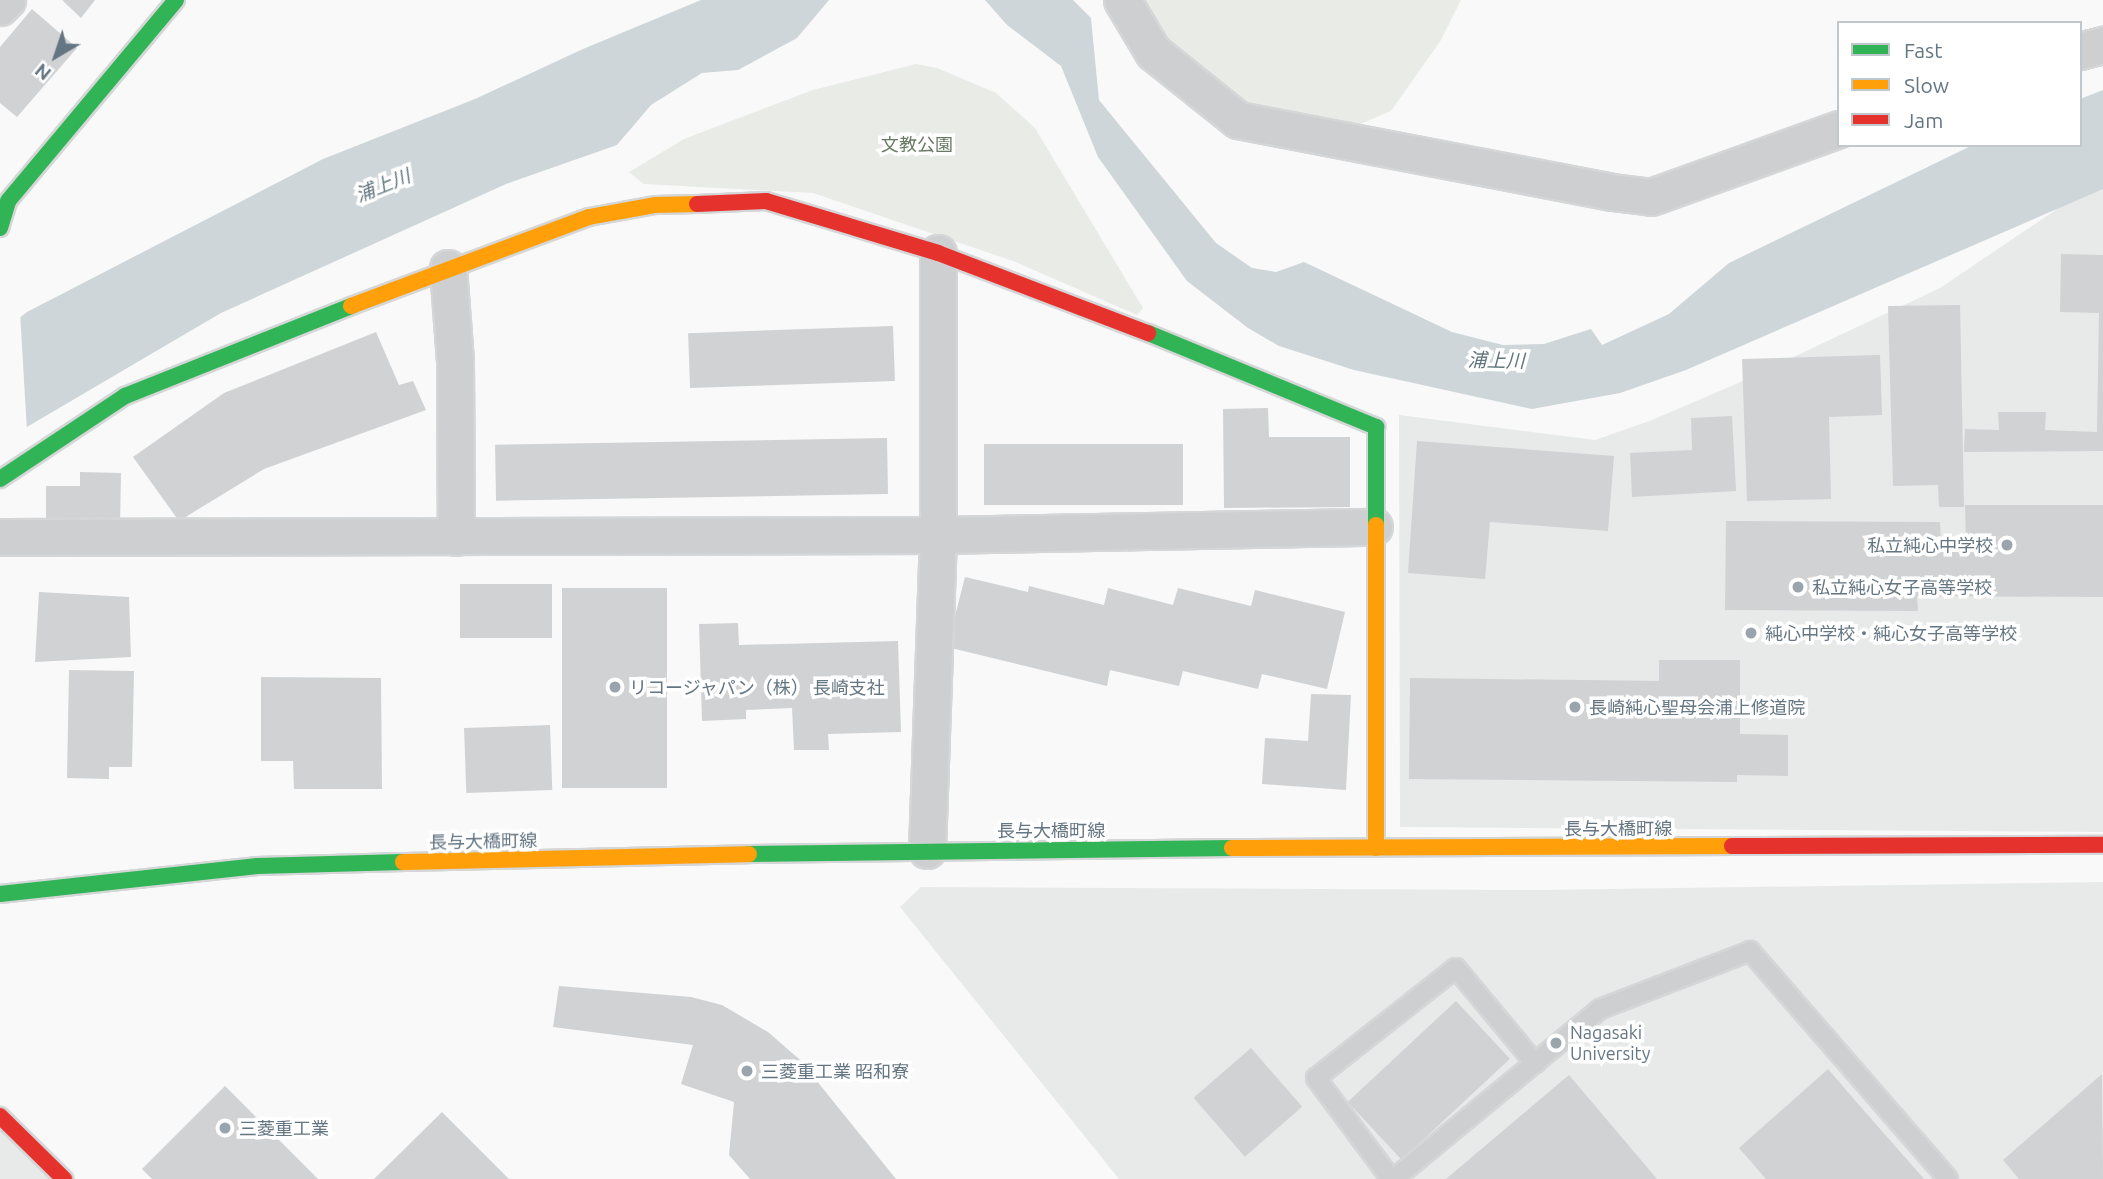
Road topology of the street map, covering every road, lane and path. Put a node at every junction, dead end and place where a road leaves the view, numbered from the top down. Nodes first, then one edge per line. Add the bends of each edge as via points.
1 (6, 0) edge
2 (176, 0) edge
3 (1122, 0) edge
4 (0, 7) edge
5 (2103, 45) edge
6 (2082, 50) edge
7 (1837, 130) edge
8 (0, 228) edge
9 (938, 253) junction
10 (448, 268) junction
11 (0, 479) edge
12 (1374, 527) junction
13 (939, 535) junction
14 (0, 537) edge
15 (456, 537) junction
16 (2103, 845) edge
17 (1376, 848) junction
18 (926, 850) junction
19 (0, 894) edge
20 (1535, 1063) junction
21 (0, 1116) edge
22 (64, 1179) edge
23 (1392, 1179) edge
24 (1948, 1179) edge

1 - 4 street
2 - 8 main road via 8,201
3 - 7 street via 1153,52 1238,120 1612,192 1651,197
5 - 6 street
9 - 10 main road via 766,201 656,205 589,216
9 - 12 main road via 1229,364 1376,428
9 - 13 street
10 - 11 main road via 125,396
10 - 15 street via 455,361
12 - 13 street
12 - 17 main road
13 - 15 street
13 - 18 street
14 - 15 street
16 - 17 main road, 長与大橋町線
17 - 18 main road, 長与大橋町線
18 - 19 main road, 長与大橋町線 via 257,866
20 - 23 lane
20 - 23 lane via 1456,968 1316,1078
20 - 24 lane via 1600,1009 1750,951
21 - 22 main road

